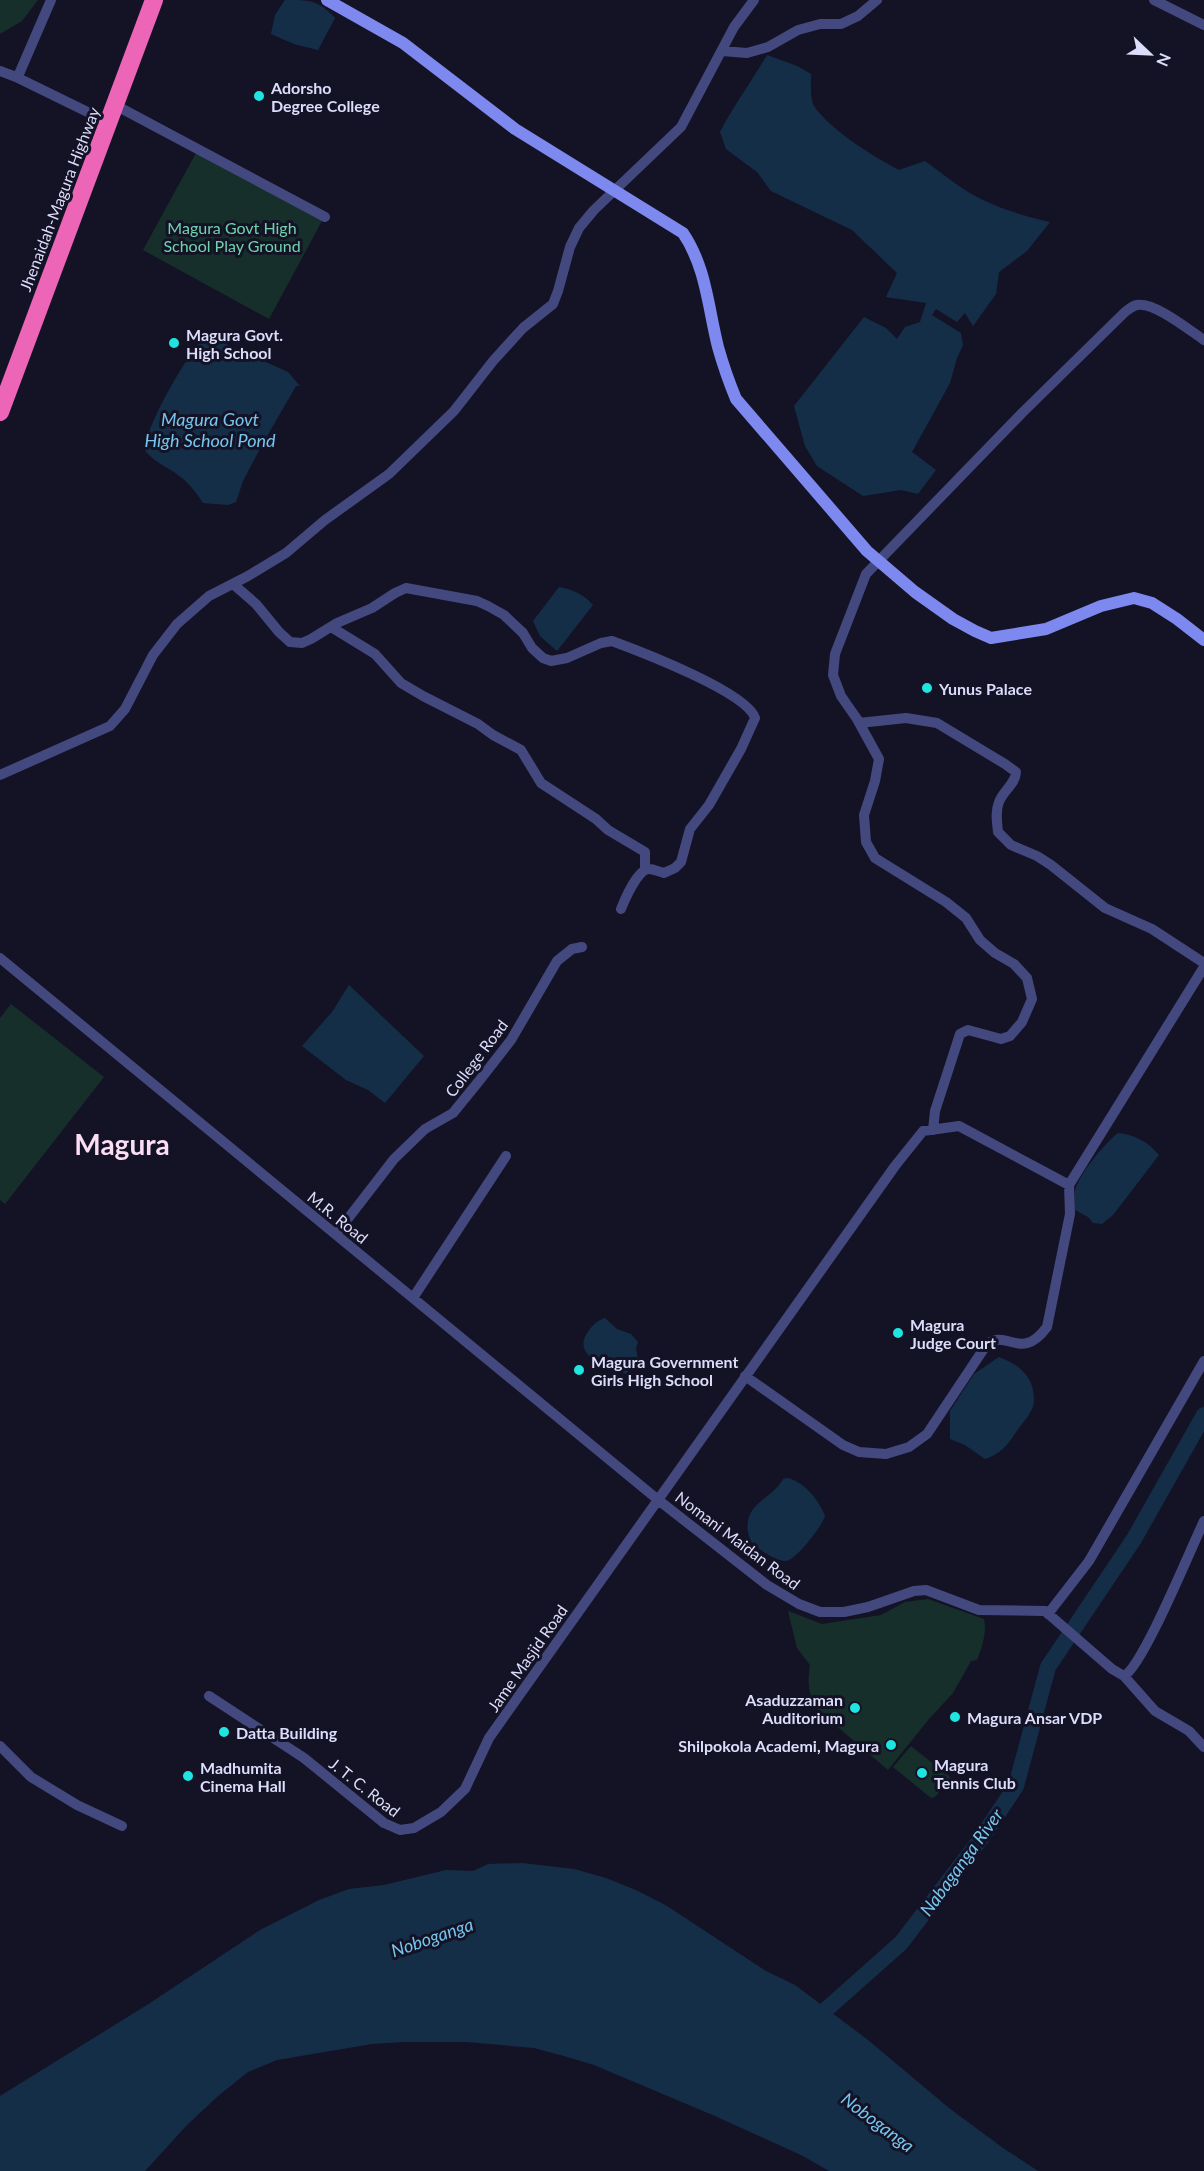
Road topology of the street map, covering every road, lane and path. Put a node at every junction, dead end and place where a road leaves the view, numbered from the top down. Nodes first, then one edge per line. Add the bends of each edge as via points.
1 (51, 0) edge
2 (154, 0) edge
3 (327, 0) edge
4 (754, 0) edge
5 (877, 0) edge
6 (1154, 0) edge
7 (1204, 25) edge
8 (722, 51) junction
9 (0, 71) edge
10 (16, 77) junction
11 (112, 114) junction
12 (616, 190) junction
13 (325, 217) dead end
14 (1204, 340) edge
15 (0, 412) edge
16 (878, 560) junction
17 (233, 584) junction
18 (331, 627) junction
19 (1204, 640) edge
20 (859, 723) junction
21 (0, 775) edge
22 (645, 869) junction
23 (621, 909) dead end
24 (582, 947) dead end
25 (0, 958) edge
26 (1204, 965) edge
27 (933, 1130) junction
28 (506, 1156) dead end
29 (1069, 1185) junction
30 (336, 1234) junction
31 (413, 1298) junction
32 (1204, 1362) edge
33 (745, 1376) junction
34 (657, 1499) junction
35 (1204, 1521) edge
36 (1046, 1613) junction
37 (1124, 1676) junction
38 (209, 1696) dead end
39 (0, 1746) edge
40 (1204, 1747) edge
41 (122, 1826) dead end
42 (417, 1827) joint

1 - 10 street
2 - 11 highway, Jhenaidah-Magura Highway
3 - 12 main road via 403,43 515,129
4 - 8 street
5 - 8 street via 841,24 798,30 768,47 747,53
6 - 7 street
8 - 12 street via 681,127
9 - 10 street
10 - 11 street
11 - 13 street
11 - 15 highway, Jhenaidah-Magura Highway
12 - 16 main road via 683,233 705,279 718,346 736,399
12 - 17 street via 579,228 553,304 493,361 454,411 389,474 286,553
14 - 16 street via 1155,309 1135,305
16 - 19 main road via 953,620 991,638 1046,629 1101,606 1134,598 1152,603
16 - 20 street via 866,574 835,654 833,675
17 - 18 street via 290,642 302,643
17 - 21 street via 209,596 177,624 111,726
18 - 22 street via 375,654 401,683 521,750 541,783 645,852
18 - 22 street via 406,588 424,590 488,606 504,615 537,653 551,661 612,641 704,679 746,705 755,718 709,805 690,829 681,862 664,873
20 - 26 street via 906,718 937,723 1005,764 1016,772 1016,778 999,801 998,832 1011,844 1051,865 1105,908 1152,929
20 - 27 street via 879,759 864,815 866,842 875,858 966,918 980,940 1027,978 1032,999 1022,1022 1010,1036 1001,1039 968,1030 960,1034 935,1111
22 - 23 street
24 - 30 street, College Road via 572,949 557,961 511,1040 453,1113 424,1129 394,1159
25 - 30 street, M.R. Road
26 - 29 street
27 - 29 street via 959,1126
27 - 33 street, Jame Masjid Road via 923,1131 895,1166
28 - 31 street
29 - 33 street via 1070,1214 1047,1327 1029,1344 1000,1339 987,1344 927,1434 909,1447 886,1454 851,1450
30 - 31 street, M.R. Road
31 - 34 street, M.R. Road
32 - 36 street via 1089,1562
33 - 34 street, Jame Masjid Road
34 - 36 street, Nomani Maidan Road via 767,1585 820,1612 844,1612 926,1590 979,1610
34 - 42 street, Jame Masjid Road via 489,1738 465,1789 441,1812
35 - 37 street via 1131,1673
36 - 37 street
37 - 40 street via 1155,1711 1189,1731
38 - 42 street, J. T. C. Road via 304,1758 384,1823 403,1831
39 - 41 street via 31,1777

